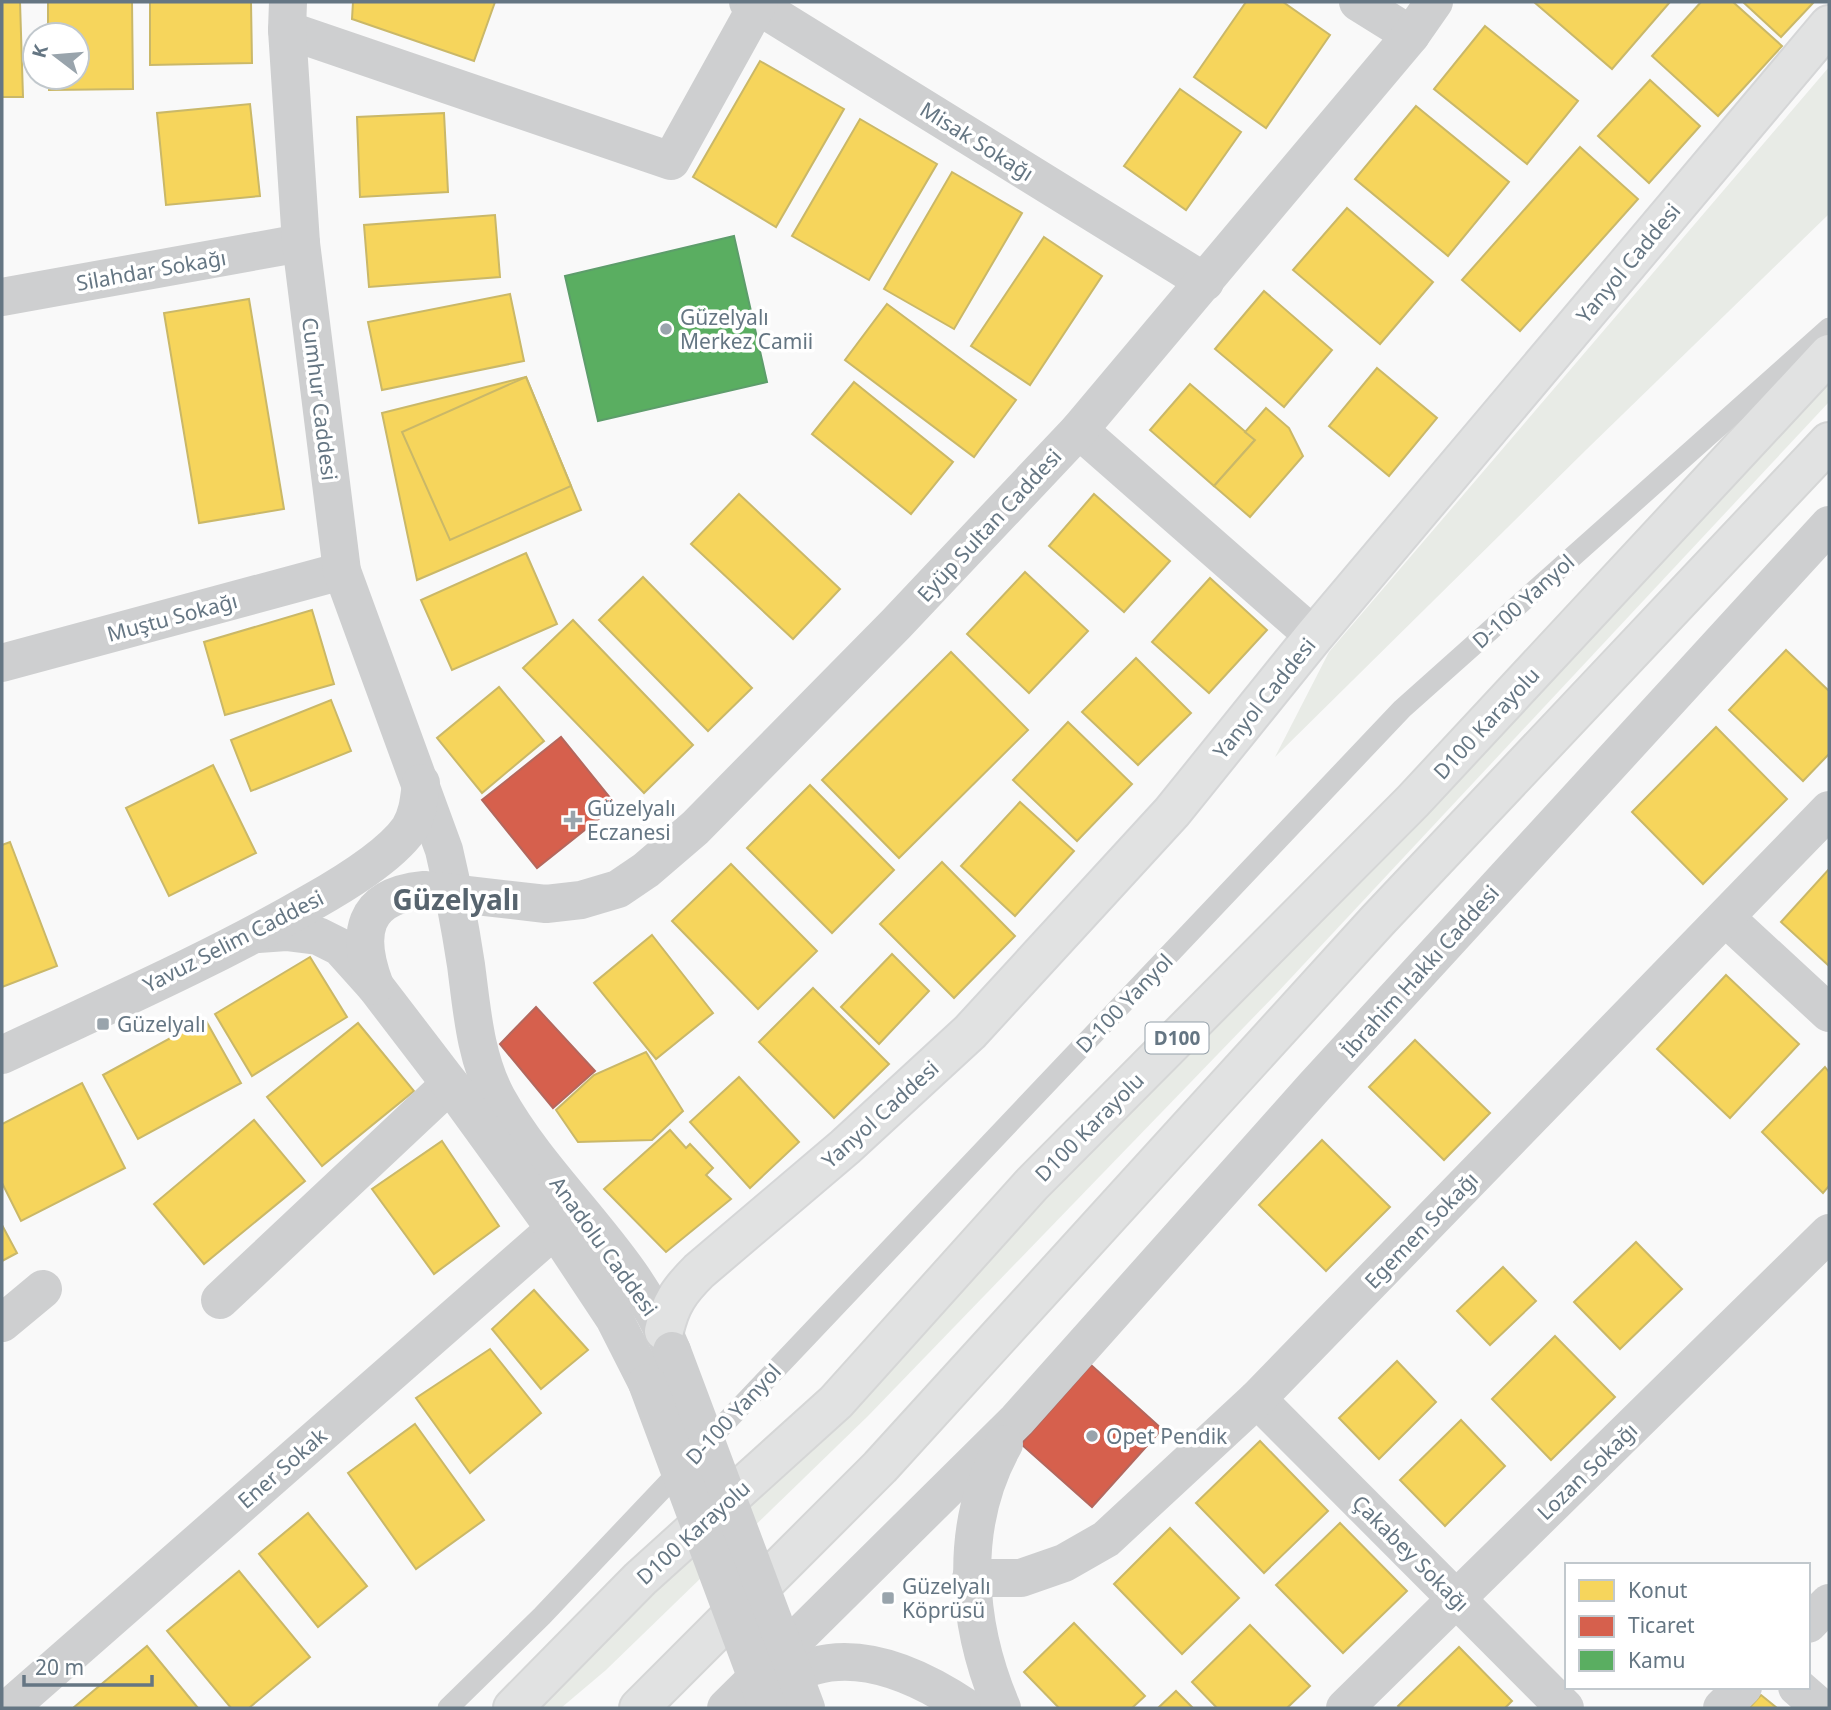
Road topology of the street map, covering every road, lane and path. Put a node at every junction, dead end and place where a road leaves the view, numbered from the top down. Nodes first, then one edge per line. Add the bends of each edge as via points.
1 (1358, 2) edge
2 (1434, 2) edge
3 (754, 3) edge
4 (288, 16) edge
5 (1829, 25) edge
6 (1411, 34) junction
7 (301, 243) junction
8 (1205, 282) junction
9 (2, 297) edge
10 (1829, 328) edge
11 (1829, 354) edge
12 (1079, 430) junction
13 (1829, 442) edge
14 (1829, 526) edge
15 (342, 571) junction
16 (1314, 636) junction
17 (2, 663) edge
18 (421, 783) junction
19 (1829, 810) edge
20 (445, 901) junction
21 (1726, 918) junction
22 (258, 934) junction
23 (375, 986) junction
24 (1829, 1013) edge
25 (2, 1055) edge
26 (450, 1084) junction
27 (555, 1229) junction
28 (1829, 1233) edge
29 (43, 1289) dead end
30 (220, 1300) dead end
31 (2, 1323) edge
32 (668, 1341) junction
33 (1257, 1399) junction
34 (1017, 1420) junction
35 (971, 1578) junction
36 (1456, 1599) junction
37 (1829, 1603) edge
38 (1810, 1622) edge
39 (1742, 1689) edge
40 (1799, 1689) edge
41 (9, 1708) edge
42 (448, 1708) edge
43 (513, 1708) edge
44 (639, 1708) edge
45 (727, 1708) edge
46 (768, 1708) edge
47 (806, 1708) edge
48 (967, 1708) edge
49 (1002, 1708) edge
50 (1345, 1708) edge
51 (1565, 1708) edge
52 (1722, 1708) edge
53 (1821, 1708) edge

1 - 6 street
2 - 6 street, Eyüp Sultan Caddesi
3 - 4 street via 671,161
3 - 8 street, Misak Sokağı
4 - 7 street, Cumhur Caddesi
5 - 16 main road, Yanyol Caddesi
6 - 8 street, Eyüp Sultan Caddesi
7 - 9 street, Silahdar Sokağı
7 - 15 street, Cumhur Caddesi
8 - 12 street, Eyüp Sultan Caddesi
10 - 42 lane, D-100 Yanyol via 1402,709 542,1616
11 - 43 main road, D100 Karayolu / D100 via 1413,801 1032,1184 836,1402 640,1580
12 - 16 street
12 - 20 street, Eyüp Sultan Caddesi via 797,726 646,870 618,889 581,900 546,904
13 - 44 main road via 1378,920 880,1467
14 - 34 street, İbrahim Hakkı Caddesi via 1314,1087
15 - 17 street, Muştu Sokağı
15 - 18 street, Cumhur Caddesi
16 - 32 main road, Yanyol Caddesi via 1172,813 970,1032 682,1288 669,1309
18 - 20 street, Anadolu Caddesi via 444,850
18 - 22 street, Yavuz Selim Caddesi via 417,813 383,854
19 - 21 street, Egemen Sokağı
20 - 23 street, Eyüp Sultan Caddesi via 405,891 380,903 370,915 364,947
20 - 32 street, Anadolu Caddesi via 472,1023 496,1095 644,1293
21 - 24 street
21 - 33 street, Egemen Sokağı
22 - 23 street, Anadolu Caddesi via 318,936 340,947
22 - 25 street, Yavuz Selim Caddesi
23 - 26 street, Anadolu Caddesi
26 - 27 street, Anadolu Caddesi
26 - 30 street
27 - 41 street, Ener Sokak
27 - 46 street, Anadolu Caddesi, bridge via 614,1318 648,1382
28 - 36 street, Lozan Sokağı
29 - 31 street
32 - 47 street, Anadolu Caddesi, bridge
33 - 35 street, Egemen Sokağı via 1106,1539 1064,1563 1021,1578
33 - 36 street, Çakabey Sokağı
34 - 35 street via 992,1465 979,1507
34 - 45 street
35 - 49 street via 975,1626
36 - 50 street, Lozan Sokağı
36 - 51 street, Çakabey Sokağı
37 - 38 street
39 - 52 street
40 - 53 street
45 - 48 street via 814,1666 847,1662 886,1667 918,1679

